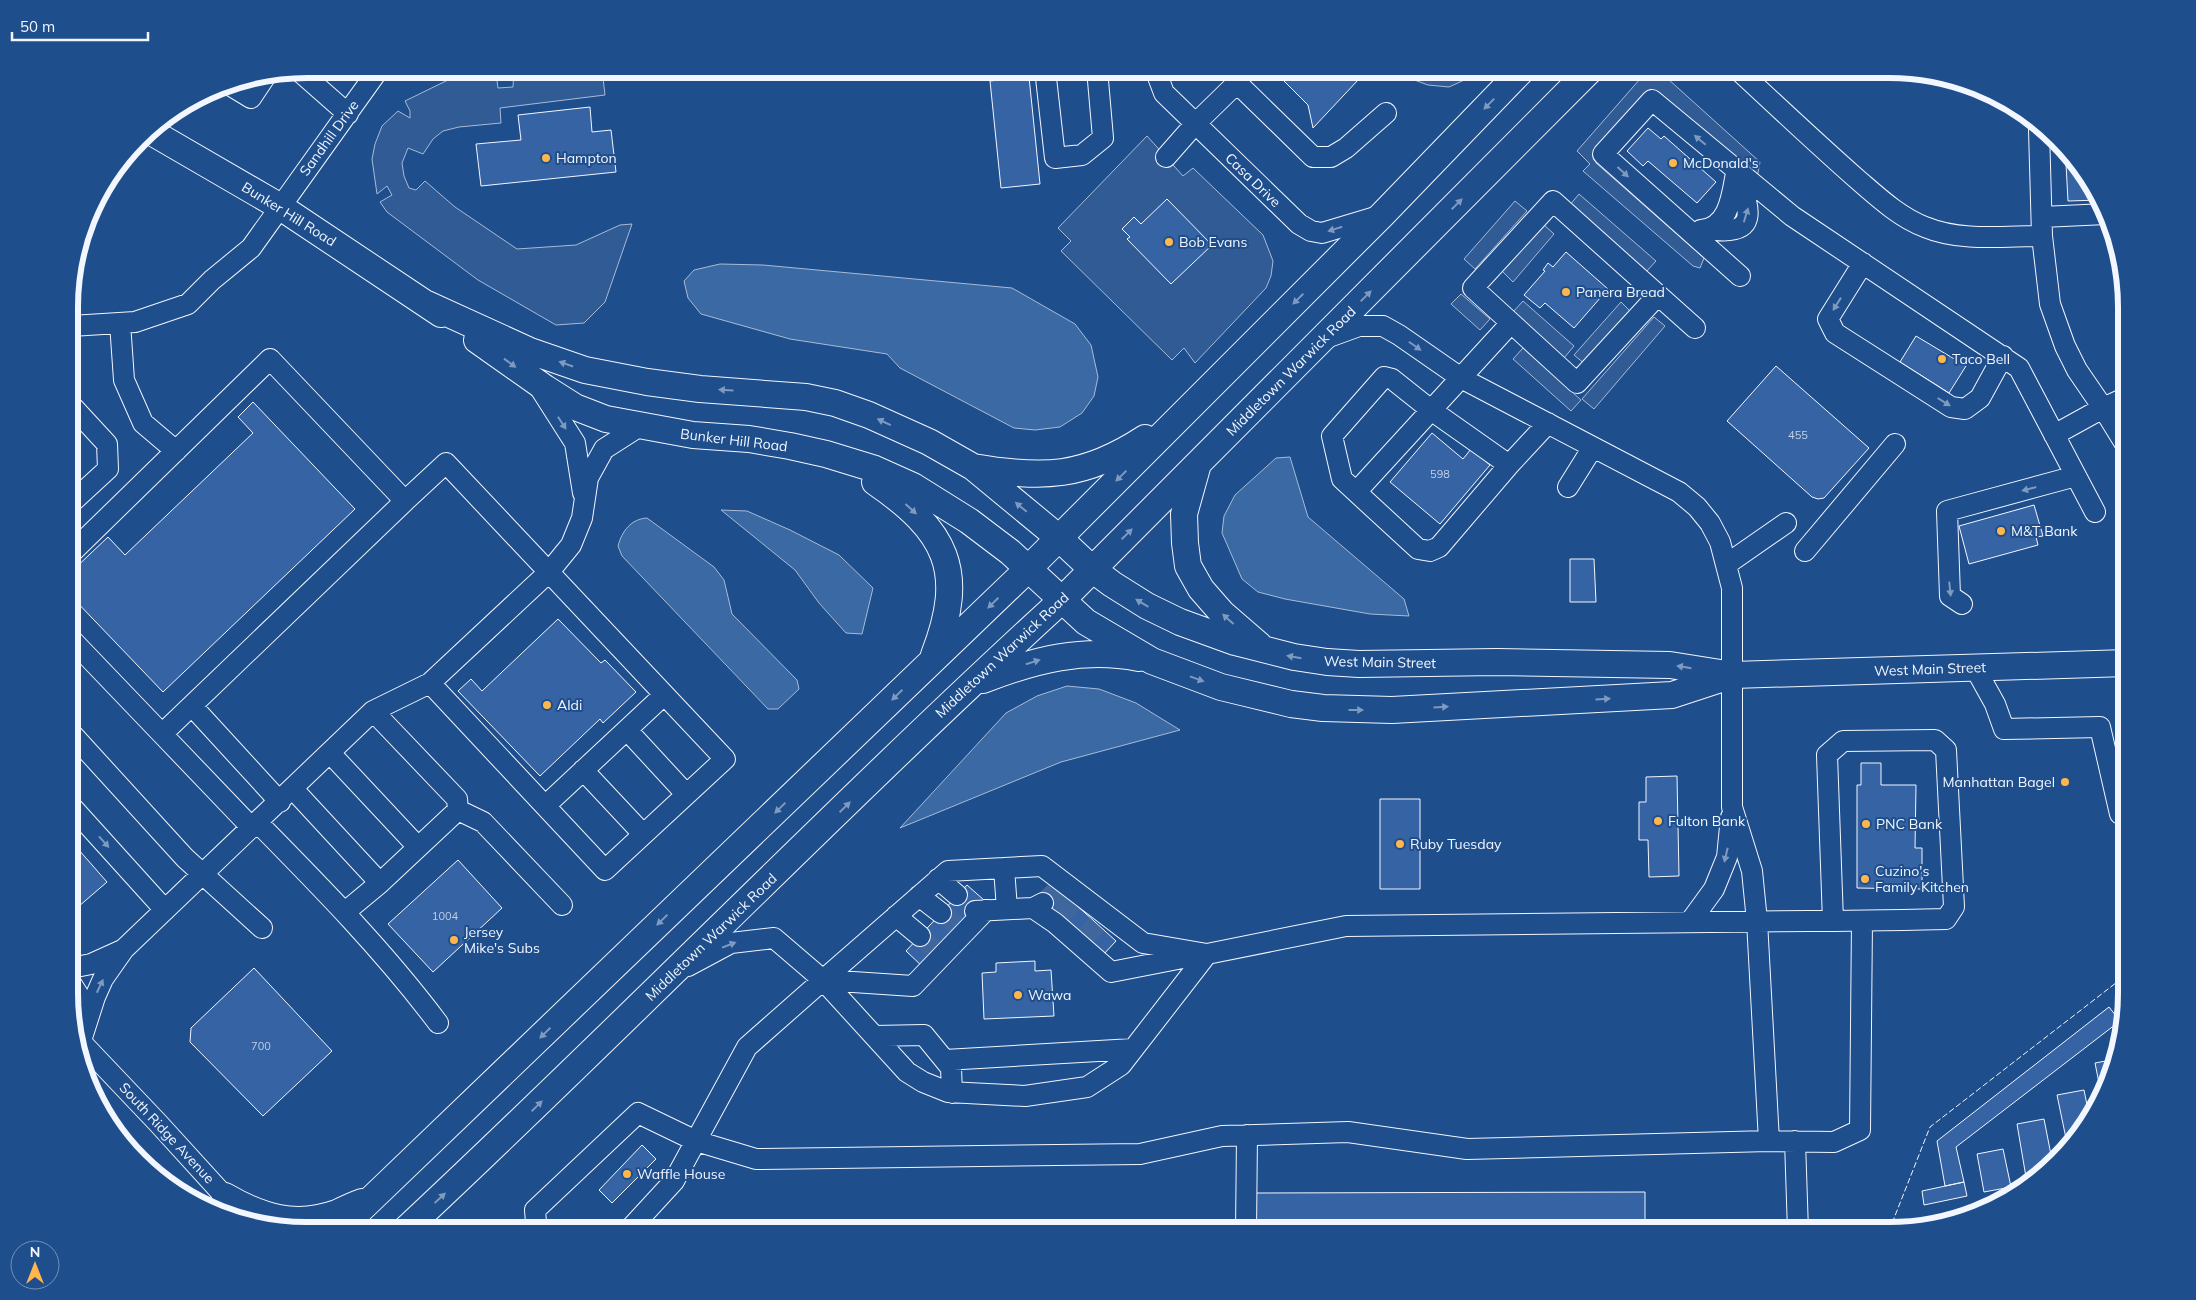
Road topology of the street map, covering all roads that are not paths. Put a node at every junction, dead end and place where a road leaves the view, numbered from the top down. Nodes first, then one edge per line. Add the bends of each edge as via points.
1 (307, 78) edge
2 (373, 78) edge
3 (1046, 78) edge
4 (1098, 78) edge
5 (1158, 78) edge
6 (1234, 78) edge
7 (1238, 78) edge
8 (1514, 78) edge
9 (1581, 78) edge
10 (1746, 78) edge
11 (262, 82) edge
12 (236, 89) edge
13 (1386, 113) dead end
14 (348, 114) junction
15 (1195, 124) junction
16 (2039, 133) edge
17 (156, 134) edge
18 (1166, 157) dead end
19 (1736, 170) junction
20 (279, 206) junction
21 (1382, 215) junction
22 (2099, 215) edge
23 (2042, 226) junction
24 (1698, 230) junction
25 (1863, 263) junction
26 (1740, 276) dead end
27 (1658, 295) junction
28 (427, 304) junction
29 (120, 323) junction
30 (1511, 323) junction
31 (78, 326) edge
32 (1695, 328) dead end
33 (1322, 340) junction
34 (2003, 356) junction
35 (1461, 378) junction
36 (536, 382) junction
37 (2118, 402) edge
38 (2103, 408) junction
39 (1432, 410) junction
40 (78, 412) edge
41 (1183, 414) junction
42 (1548, 423) junction
43 (640, 426) junction
44 (2118, 433) edge
45 (2054, 435) junction
46 (1895, 444) dead end
47 (1593, 447) junction
48 (176, 451) junction
49 (826, 454) junction
50 (1198, 463) junction
51 (1509, 465) junction
52 (973, 467) junction
53 (2076, 476) junction
54 (1568, 487) dead end
55 (1357, 491) junction
56 (78, 497) edge
57 (584, 499) junction
58 (405, 501) junction
59 (2094, 512) dead end
60 (1786, 523) dead end
61 (1059, 538) junction
62 (78, 546) edge
63 (1805, 551) dead end
64 (1727, 564) junction
65 (1028, 569) junction
66 (1092, 569) junction
67 (549, 572) junction
68 (1062, 600) junction
69 (1962, 604) dead end
70 (78, 646) edge
71 (1265, 651) junction
72 (932, 661) junction
73 (1152, 661) junction
74 (2118, 662) edge
75 (1975, 668) junction
76 (1732, 675) junction
77 (430, 683) junction
78 (970, 685) junction
79 (664, 695) junction
80 (192, 706) junction
81 (373, 712) junction
82 (627, 730) junction
83 (162, 734) junction
84 (78, 741) edge
85 (330, 753) junction
86 (583, 770) junction
87 (686, 794) junction
88 (287, 795) junction
89 (2118, 805) edge
90 (545, 806) junction
91 (1732, 807) junction
92 (458, 810) junction
93 (78, 814) edge
94 (255, 825) junction
95 (644, 834) junction
96 (418, 847) junction
97 (1004, 868) junction
98 (202, 875) junction
99 (938, 879) junction
100 (380, 883) junction
101 (957, 895) dead end
102 (919, 896) junction
103 (562, 905) dead end
104 (1007, 909) junction
105 (165, 910) junction
106 (345, 912) junction
107 (940, 913) tunnel mouth
108 (896, 916) junction
109 (1862, 920) junction
110 (1833, 921) junction
111 (1690, 922) junction
112 (1757, 922) junction
113 (262, 928) dead end
114 (920, 936) tunnel mouth
115 (124, 949) junction
116 (1208, 954) junction
117 (78, 967) edge
118 (671, 976) junction
119 (823, 980) junction
120 (78, 994) edge
121 (438, 1023) dead end
122 (874, 1036) junction
123 (82, 1039) edge
124 (1133, 1049) junction
125 (945, 1060) junction
126 (952, 1092) junction
127 (1247, 1135) junction
128 (696, 1141) junction
129 (1769, 1141) junction
130 (1795, 1141) junction
131 (225, 1196) junction
132 (372, 1199) junction
133 (240, 1212) edge
134 (348, 1222) edge
135 (414, 1222) edge
136 (536, 1222) edge
137 (636, 1222) edge
138 (1246, 1222) edge
139 (1798, 1222) edge

1 - 14 street
2 - 14 street, Sandhill Drive
3 - 4 street via 1054,158 1082,155 1103,138
5 - 15 street, Casa Drive via 1164,93
6 - 15 street
7 - 13 street via 1313,157 1331,158
8 -> 21 main road
33 -> 9 main road, Middletown Warwick Road
10 - 23 street via 1838,162 1904,216 1925,227 1972,237
11 - 12 street via 251,98
14 - 20 street, Sandhill Drive
15 - 18 street
21 -> 15 street, Casa Drive via 1322,232 1311,231 1299,224
16 - 23 street
17 - 20 main road, Bunker Hill Road
24 -> 19 street via 1721,221 1728,210
19 -> 24 street via 1652,100 1603,154
19 - 25 street via 1792,216
20 - 28 main road, Bunker Hill Road
20 - 29 street, Sandhill Drive via 251,248 188,304 136,322
21 -> 41 main road
22 - 23 street
23 - 38 street via 2048,288 2057,326 2077,370
24 - 26 street
25 - 34 street
25 -> 34 street via 1828,319 1835,333 1951,407 1965,409 1980,398
27 - 30 street via 1577,383
27 - 30 street via 1553,201 1473,288
27 - 32 street
28 -> 36 main road, Bunker Hill Road
52 -> 28 main road, Bunker Hill Road via 912,434 835,403 806,397 647,382 585,370 530,352
29 - 31 street, Sandhill Drive
29 - 48 street via 124,380 143,423
30 - 35 street
33 -> 35 street via 1359,326 1383,326
33 - 50 main road, Middletown Warwick Road
34 - 45 street via 2019,368
35 - 39 street
35 - 42 street
36 - 43 main road, Bunker Hill Road via 575,407 606,419
36 -> 57 street via 575,443
37 - 38 street
38 - 44 street
38 - 45 street
39 - 51 street
39 - 55 street
39 - 55 street via 1392,379 1384,377 1332,436 1342,479
40 - 56 street via 108,444 108,469
41 - 52 main road via 1126,451 1072,471 1045,475
41 -> 61 main road
42 - 47 street
42 - 51 street
43 - 49 main road, Bunker Hill Road via 693,435 748,439
43 - 57 street via 604,449 588,478
45 - 53 street
46 - 63 street
47 - 54 street
47 - 64 street via 1679,492 1697,507 1720,542
48 - 58 street via 270,359
48 - 62 street
49 - 65 main road, Bunker Hill Road via 875,469 912,486 969,521
49 -> 72 main road via 903,501 939,542 950,588 948,617
66 -> 50 main road, Middletown Warwick Road
71 -> 50 main road via 1222,613 1201,589 1188,566 1184,514
51 - 55 street via 1439,547 1430,551 1418,548
61 -> 52 main road, Bunker Hill Road
53 - 59 street
53 -> 69 street via 1947,511 1950,596
57 - 67 street via 582,518 571,545
58 - 67 street via 446,463
58 - 80 street
60 - 64 street
61 - 65 main road
61 - 66 main road, West Main Street
64 - 76 street via 1732,588
65 - 68 main road, Bunker Hill Road
65 -> 72 main road
66 - 68 main road, Middletown Warwick Road
71 -> 66 main road, West Main Street via 1180,622 1147,606
67 - 77 street
67 - 79 street
68 - 73 main road, West Main Street via 1086,622
68 - 78 main road, Middletown Warwick Road
70 - 83 street
76 -> 71 main road, West Main Street via 1670,665 1359,664
72 -> 132 main road
73 -> 76 main road, West Main Street via 1255,696 1291,704 1349,710 1672,695
78 -> 73 main road via 1039,660 1069,654 1124,655
74 - 75 main road, West Main Street
75 - 76 main road, West Main Street
75 - 89 street via 2004,729 2100,727
76 - 91 street
77 - 81 street
77 - 90 street
118 -> 78 main road, Middletown Warwick Road
79 - 82 street
79 - 87 street via 724,759
80 - 83 street
80 - 88 street
81 - 85 street
81 - 92 street via 457,798
82 - 86 street
82 - 87 street
83 - 94 street
84 - 98 street
85 - 88 street
85 - 96 street
86 - 90 street
86 - 95 street
87 - 95 street
88 - 94 street
88 - 100 street
90 - 95 street via 605,870
91 -> 111 street via 1727,857 1714,889
91 - 112 street via 1752,871
92 - 96 street
92 - 103 street via 484,822
93 -> 105 street
94 - 98 street
94 - 106 street
96 - 100 street
97 - 99 street via 948,870
97 - 104 street
97 - 116 street via 1042,866 1101,919 1142,943
98 - 105 street
98 - 113 street
99 - 101 street
99 - 102 street
100 - 106 street
102 - 107 street
102 - 108 street
104 - 116 street via 1038,906 1081,941 1111,972
104 - 119 street via 981,910 913,986
105 - 115 street
106 - 121 street
108 - 114 street
108 - 119 street
109 - 110 street
109 - 110 street via 1946,919 1954,907 1946,750 1935,740 1843,741 1827,754
109 - 130 street via 1860,1130 1834,1142
110 - 112 street
111 - 112 street
111 - 116 street via 1346,926
112 - 129 street
115 - 117 street
123 -> 115 street via 102,979
116 - 124 street
118 -> 119 street via 731,942 774,938
135 -> 118 main road, Middletown Warwick Road
119 - 122 street
119 - 128 street via 747,1047
120 - 123 street via 86,1015
122 - 125 street via 924,1035
122 - 126 street via 907,1072
123 - 131 street, South Ridge Avenue
124 - 125 street
124 - 126 street via 1121,1064 1088,1087 1025,1096
125 - 126 street via 951,1068
127 - 128 street via 1222,1136 1140,1154 756,1159
127 - 129 street via 1348,1132 1467,1150
127 - 138 street
128 - 136 street via 638,1113 535,1210
128 - 137 street via 674,1181
129 - 130 street
130 - 139 street
131 - 132 main road via 260,1214 293,1220 320,1217
131 - 133 street, South Ridge Avenue
132 - 134 main road

